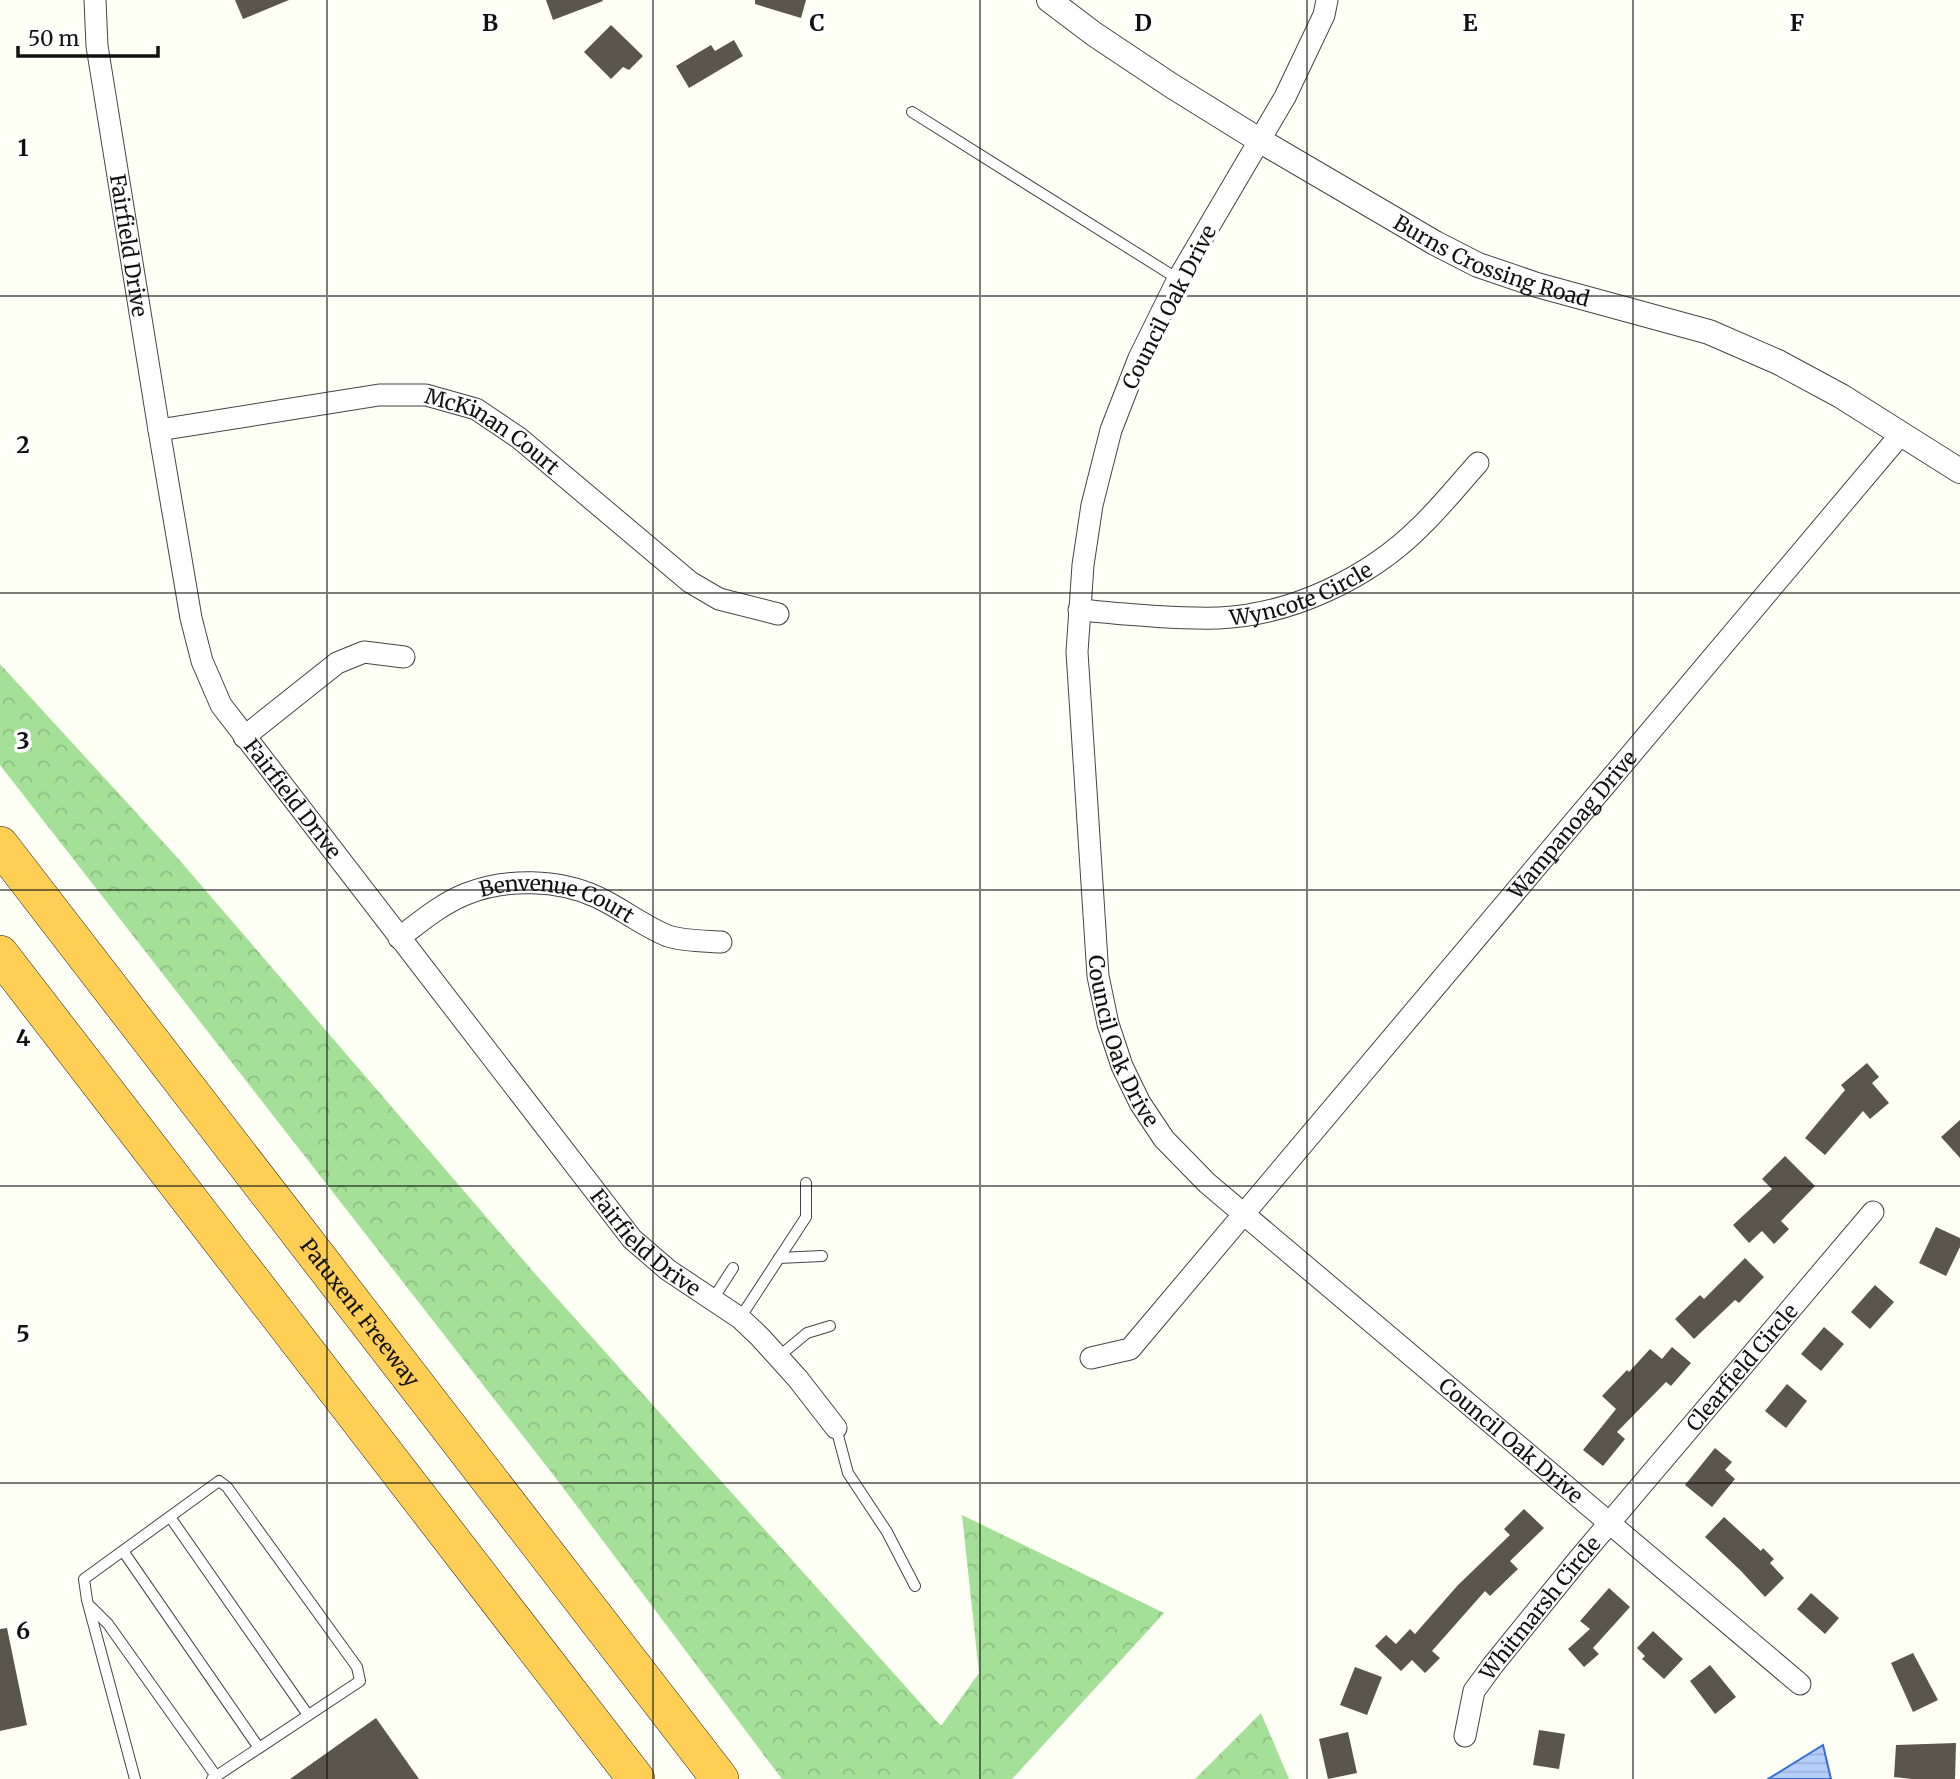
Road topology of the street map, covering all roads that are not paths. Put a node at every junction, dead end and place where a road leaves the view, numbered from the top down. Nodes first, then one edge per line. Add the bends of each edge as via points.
1 (95, 0) edge
2 (1049, 0) edge
3 (1327, 0) edge
4 (912, 112) dead end
5 (1259, 140) junction
6 (1178, 279) junction
7 (159, 430) junction
8 (1900, 434) junction
9 (1478, 463) dead end
10 (1960, 471) edge
11 (1079, 610) junction
12 (778, 614) dead end
13 (404, 657) dead end
14 (244, 737) junction
15 (0, 845) edge
16 (399, 938) junction
17 (721, 942) dead end
18 (0, 954) edge
19 (806, 1183) dead end
20 (1873, 1212) dead end
21 (1243, 1214) junction
22 (822, 1256) dead end
23 (779, 1258) junction
24 (733, 1268) dead end
25 (713, 1299) junction
26 (740, 1318) junction
27 (830, 1326) dead end
28 (778, 1357) junction
29 (1091, 1357) dead end
30 (836, 1428) joint
31 (170, 1517) junction
32 (1610, 1523) junction
33 (123, 1551) junction
34 (915, 1586) dead end
35 (88, 1605) junction
36 (1800, 1684) dead end
37 (308, 1715) junction
38 (1465, 1736) dead end
39 (259, 1748) junction
40 (214, 1778) edge
41 (135, 1779) edge
42 (636, 1779) edge
43 (719, 1779) edge

1 - 7 street, Fairfield Drive via 97,47
2 - 5 street, Burns Crossing Road via 1161,79
3 - 5 street, Council Oak Drive via 1290,85
4 - 6 lane
5 - 6 street, Council Oak Drive
5 - 8 street, Burns Crossing Road via 1478,265 1709,332 1778,362
6 - 11 street, Council Oak Drive via 1139,358 1111,430 1092,505
7 - 12 street, McKinan Court via 379,395 426,395 476,409 519,438 690,582 719,599
7 - 14 street, Fairfield Drive via 202,661 221,705
8 - 10 street, Burns Crossing Road
8 - 21 street, Wampanoag Drive
9 - 11 street, Wyncote Circle via 1420,528 1377,563 1298,602 1220,618
11 - 21 street, Council Oak Drive via 1077,652 1087,833 1098,976 1108,1024 1140,1103 1164,1139
13 - 14 street via 364,652 337,663
14 - 16 street, Fairfield Drive
15 - 43 highway, Patuxent Freeway
16 - 17 street, Benvenue Court via 429,914 466,894 532,882 574,888 597,897 670,937
16 - 25 street, Fairfield Drive via 632,1239
18 - 42 highway
19 - 23 lane via 806,1217
20 - 32 street, Clearfield Circle
21 - 29 street, Wampanoag Drive via 1130,1349
21 - 32 street, Council Oak Drive
22 - 23 lane
23 - 26 lane
24 - 25 lane
25 - 26 street, Fairfield Drive
26 - 28 street, Fairfield Drive
27 - 28 lane via 807,1333
28 - 30 street, Fairfield Drive
30 - 34 lane via 848,1473
31 - 33 lane
31 - 37 lane
31 - 37 lane via 219,1481 227,1487 356,1667 360,1681
32 - 36 street, Council Oak Drive
32 - 38 street, Whitmarsh Circle via 1474,1691
33 - 35 lane via 84,1579
33 - 39 lane
35 - 40 lane via 108,1625
35 - 41 lane
37 - 39 lane
39 - 40 lane

